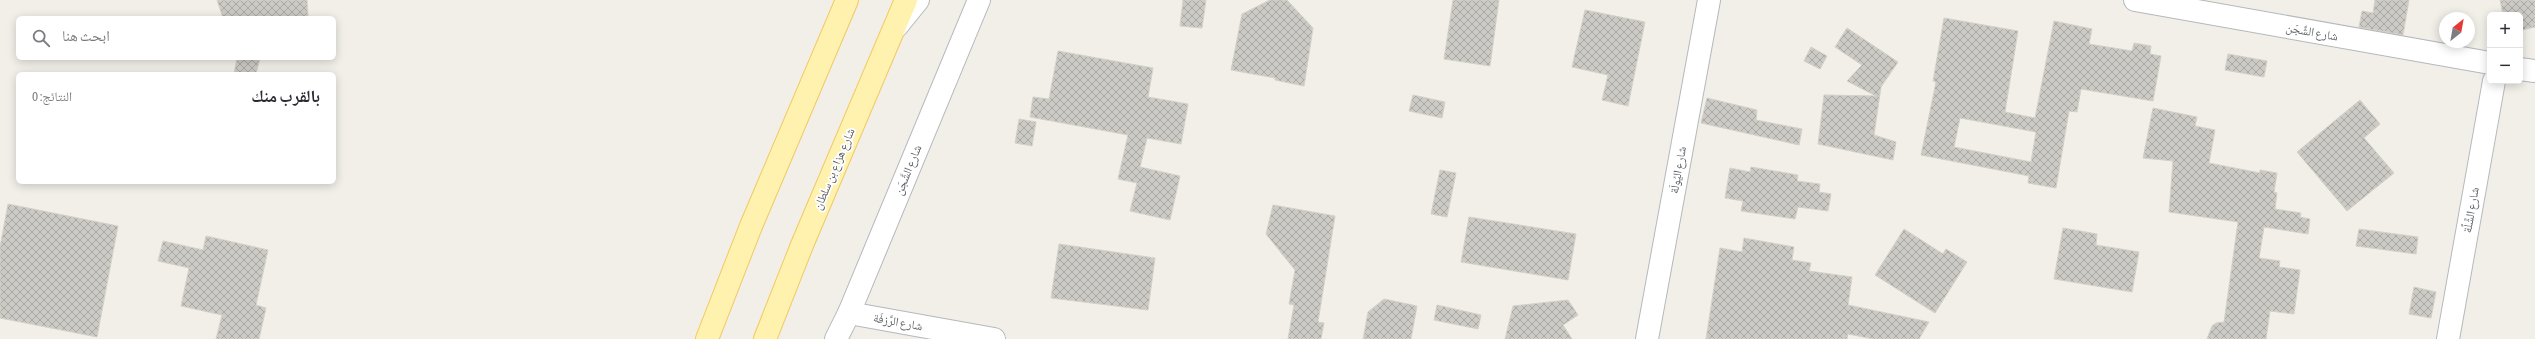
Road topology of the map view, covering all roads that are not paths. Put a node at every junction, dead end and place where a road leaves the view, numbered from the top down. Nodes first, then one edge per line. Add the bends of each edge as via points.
1 (847, 0) edge
2 (906, 0) edge
3 (918, 0) edge
4 (979, 0) edge
5 (1709, 0) edge
6 (2135, 0) edge
7 (892, 31) junction
8 (2487, 62) edge
9 (2523, 69) edge
10 (2535, 71) edge
11 (2493, 84) edge
12 (850, 313) junction
13 (707, 339) edge
14 (765, 339) edge
15 (836, 339) edge
16 (994, 339) edge
17 (1646, 339) edge
18 (2448, 339) edge

1 - 13 main road via 751,226
2 - 7 main road, شارع هزاع بن سلطان
3 - 7 street
4 - 12 street, شارع الشَّجَن
5 - 17 street, شارع اليُولَة
6 - 8 street, شارع الشَّجَن
7 - 14 main road, شارع هزاع بن سلطان
9 - 10 street
11 - 18 street, شارع الشَّلَّة
12 - 15 street, شارع الشَّجَن
12 - 16 street, شارع الرَّزفَة

